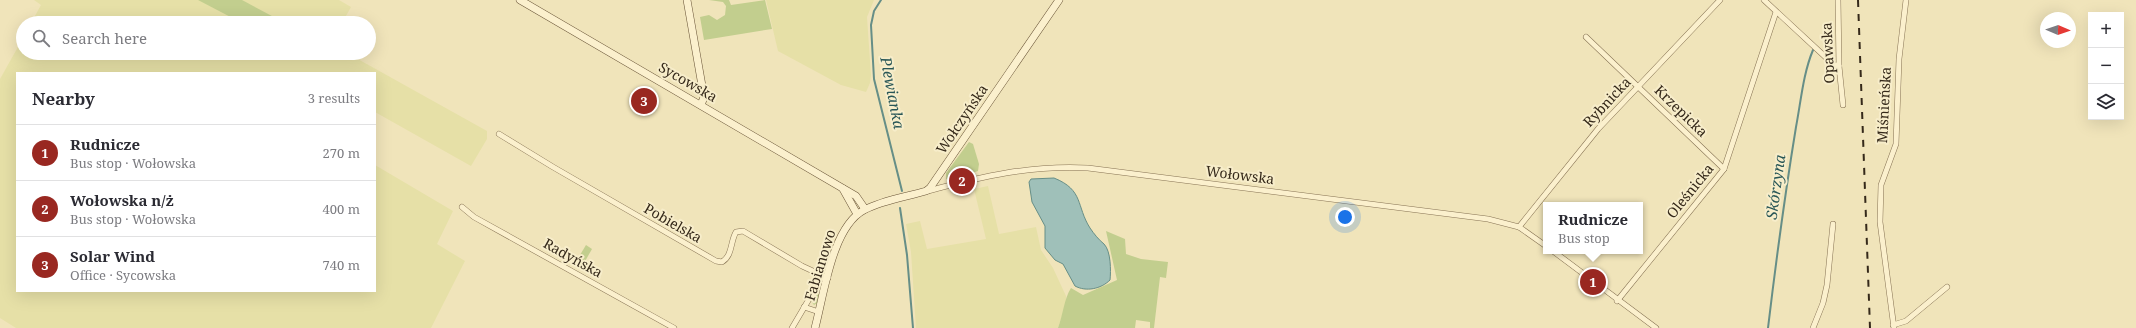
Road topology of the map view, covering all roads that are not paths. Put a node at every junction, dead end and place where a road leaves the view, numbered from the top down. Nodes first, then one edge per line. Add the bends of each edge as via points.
1 (520, 0) edge
2 (687, 0) edge
3 (1059, 0) edge
4 (1720, 0) edge
5 (1764, 0) edge
6 (1838, 0) edge
7 (1906, 0) edge
8 (1776, 12) junction
9 (1586, 37) dead end
10 (1839, 66) junction
11 (1638, 87) junction
12 (701, 105) junction
13 (1842, 105) dead end
14 (499, 134) dead end
15 (1724, 169) junction
16 (842, 187) junction
17 (926, 191) junction
18 (462, 207) dead end
19 (866, 209) junction
20 (857, 214) junction
21 (1833, 224) dead end
22 (1519, 227) junction
23 (1543, 244) edge
24 (1557, 254) edge
25 (825, 277) junction
26 (1947, 287) dead end
27 (1617, 301) junction
28 (804, 308) junction
29 (820, 312) junction
30 (1894, 327) edge
31 (674, 328) edge
32 (792, 328) edge
33 (815, 328) edge
34 (1656, 328) edge
35 (1813, 328) edge

1 - 12 street, Sycowska
2 - 12 street via 704,97
3 - 17 street, Wołczyńska
4 - 11 street, Rybnicka
5 - 8 street
6 - 10 street, Opawska
7 - 30 street, Miśnieńska via 1899,59 1896,144 1881,185 1880,222
8 - 10 street via 1833,64
8 - 15 street, Oleśnicka
9 - 11 street, Krzepicka
10 - 13 street, Opawska
11 - 15 street, Krzepicka
11 - 22 street, Rybnicka via 1598,129
12 - 16 street, Sycowska
14 - 25 street, Pobielska via 716,261 726,260 733,237 736,232 743,230
15 - 27 street, Oleśnicka
16 - 19 street, Sycowska via 856,196
16 - 20 street
17 - 19 street
17 - 22 street, Wołowska via 1022,169 1088,168 1481,218
18 - 31 street, Radyńska via 474,217
19 - 20 street
20 - 25 street, Fabianowo via 841,234
21 - 35 street via 1824,303
22 - 23 street, Wołowska
24 - 27 street
25 - 28 street
25 - 29 street, Fabianowo
26 - 30 street via 1906,321
27 - 34 street
28 - 29 street
28 - 32 street
29 - 33 street, Fabianowo

